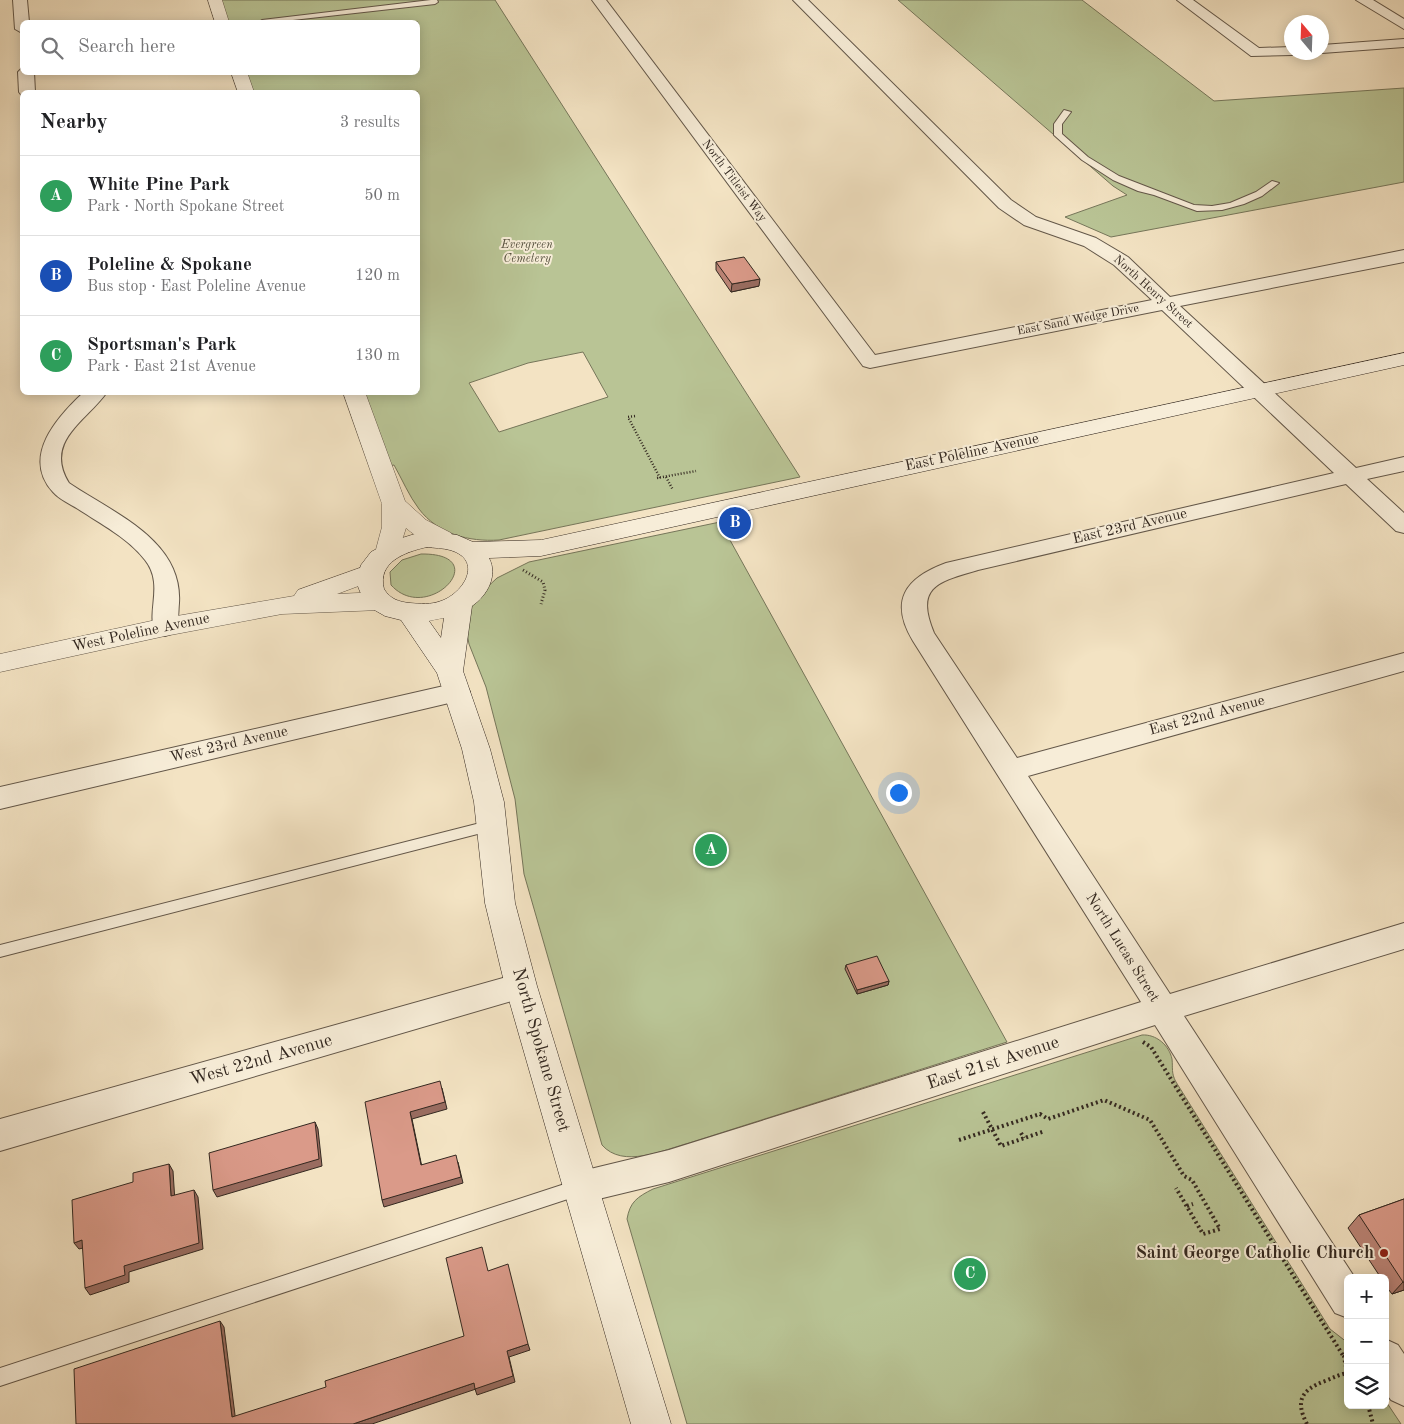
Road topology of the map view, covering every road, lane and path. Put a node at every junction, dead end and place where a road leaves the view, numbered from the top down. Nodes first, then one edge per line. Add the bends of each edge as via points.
1 (21, 0) edge
2 (215, 0) edge
3 (434, 0) edge
4 (599, 0) edge
5 (800, 0) edge
6 (1184, 0) edge
7 (1363, 0) edge
8 (22, 20) edge
9 (221, 20) edge
10 (279, 20) edge
11 (1404, 25) edge
12 (1404, 43) edge
13 (1329, 48) edge
14 (1284, 51) edge
15 (26, 75) edge
16 (240, 75) edge
17 (27, 90) edge
18 (245, 90) edge
19 (1067, 112) dead end
20 (1274, 183) dead end
21 (1404, 256) edge
22 (1166, 303) junction
23 (1404, 359) edge
24 (870, 362) joint
25 (1258, 391) junction
26 (94, 395) edge
27 (355, 395) edge
28 (635, 416) dead end
29 (1404, 464) edge
30 (696, 471) dead end
31 (666, 477) junction
32 (1351, 477) junction
33 (673, 490) dead end
34 (394, 504) junction
35 (1404, 526) edge
36 (442, 539) junction
37 (541, 548) junction
38 (471, 550) junction
39 (379, 563) junction
40 (520, 568) dead end
41 (479, 586) junction
42 (916, 590) joint
43 (380, 602) junction
44 (460, 604) junction
45 (541, 604) dead end
46 (282, 605) junction
47 (410, 613) junction
48 (165, 628) junction
49 (1404, 662) edge
50 (0, 663) edge
51 (454, 682) junction
52 (1011, 770) junction
53 (0, 798) edge
54 (492, 825) junction
55 (1404, 936) edge
56 (0, 951) edge
57 (521, 986) junction
58 (1161, 1010) junction
59 (1128, 1021) junction
60 (983, 1112) dead end
61 (992, 1130) junction
62 (1045, 1131) dead end
63 (1021, 1133) dead end
64 (0, 1135) edge
65 (1024, 1138) junction
66 (959, 1140) dead end
67 (582, 1187) junction
68 (1176, 1188) dead end
69 (1193, 1204) dead end
70 (1187, 1206) junction
71 (1344, 1294) edge
72 (1344, 1353) edge
73 (1389, 1364) edge
74 (1344, 1373) edge
75 (0, 1377) edge
76 (1404, 1387) edge
77 (1369, 1409) edge
78 (651, 1424) edge
79 (1307, 1424) edge
80 (1373, 1424) edge

1 - 8 street
2 - 9 main road
3 - 10 lane
4 - 24 street, North Titleist Way
5 - 22 street, North Henry Street via 1005,204 1030,221 1090,242 1108,253
6 - 14 street via 1256,53
7 - 11 street
12 - 13 street
15 - 17 street
16 - 18 main road
19 - 20 lane via 1058,124 1058,135 1085,159 1138,188 1184,205 1202,210 1217,209 1254,196
21 - 22 street, East Sand Wedge Drive
22 - 24 street, East Sand Wedge Drive
22 - 25 street, North Henry Street
23 - 25 main road, East Poleline Avenue
25 - 32 street, North Henry Street
25 - 37 main road, East Poleline Avenue
26 - 48 street via 62,426 54,441 50,467 61,488 148,546 159,561 167,584
27 - 34 main road
28 - 31 path via 628,417 659,478
29 - 32 street, East 23rd Avenue
30 - 31 path
31 - 33 path
32 - 35 street, North Henry Street
32 - 42 street, East 23rd Avenue via 986,560 944,572 926,580
34 - 36 main road via 417,525
34 - 39 main road via 394,527
36 - 38 main road
36 - 39 main road via 412,542
37 - 38 main road, East Poleline Avenue
37 - 41 main road, East Poleline Avenue via 518,558
38 - 41 main road via 482,567
39 - 43 main road via 370,583 372,593
39 - 46 main road, West Poleline Avenue
40 - 45 path via 545,583
41 - 44 main road
42 - 52 street, North Lucas Street via 913,613 922,635
43 - 46 main road, West Poleline Avenue
43 - 47 main road
44 - 47 main road via 436,612
44 - 51 main road, North Spokane Street
46 - 48 main road, West Poleline Avenue
47 - 51 main road, North Spokane Street
48 - 50 main road, West Poleline Avenue
49 - 52 street, East 22nd Avenue
51 - 53 street, West 23rd Avenue
51 - 54 main road, North Spokane Street via 476,749
52 - 58 street, North Lucas Street
54 - 56 lane
54 - 57 main road, North Spokane Street via 500,903
55 - 58 street, East 21st Avenue
57 - 64 street, West 22nd Avenue
57 - 67 main road, North Spokane Street
58 - 59 street, East 21st Avenue
58 - 71 street, North Lucas Street
59 - 67 street, East 21st Avenue via 668,1166
59 - 72 path via 1140,1040 1151,1047
60 - 61 path
61 - 65 path via 1001,1146
61 - 66 path
61 - 70 path via 1040,1114 1048,1119 1104,1100 1150,1120 1184,1176 1192,1180 1220,1229 1203,1234
62 - 65 path
63 - 65 path
67 - 75 lane
67 - 78 main road, North Spokane Street
68 - 70 path
69 - 70 path
73 - 76 street
74 - 79 path via 1311,1386 1303,1393 1300,1403
77 - 80 path

